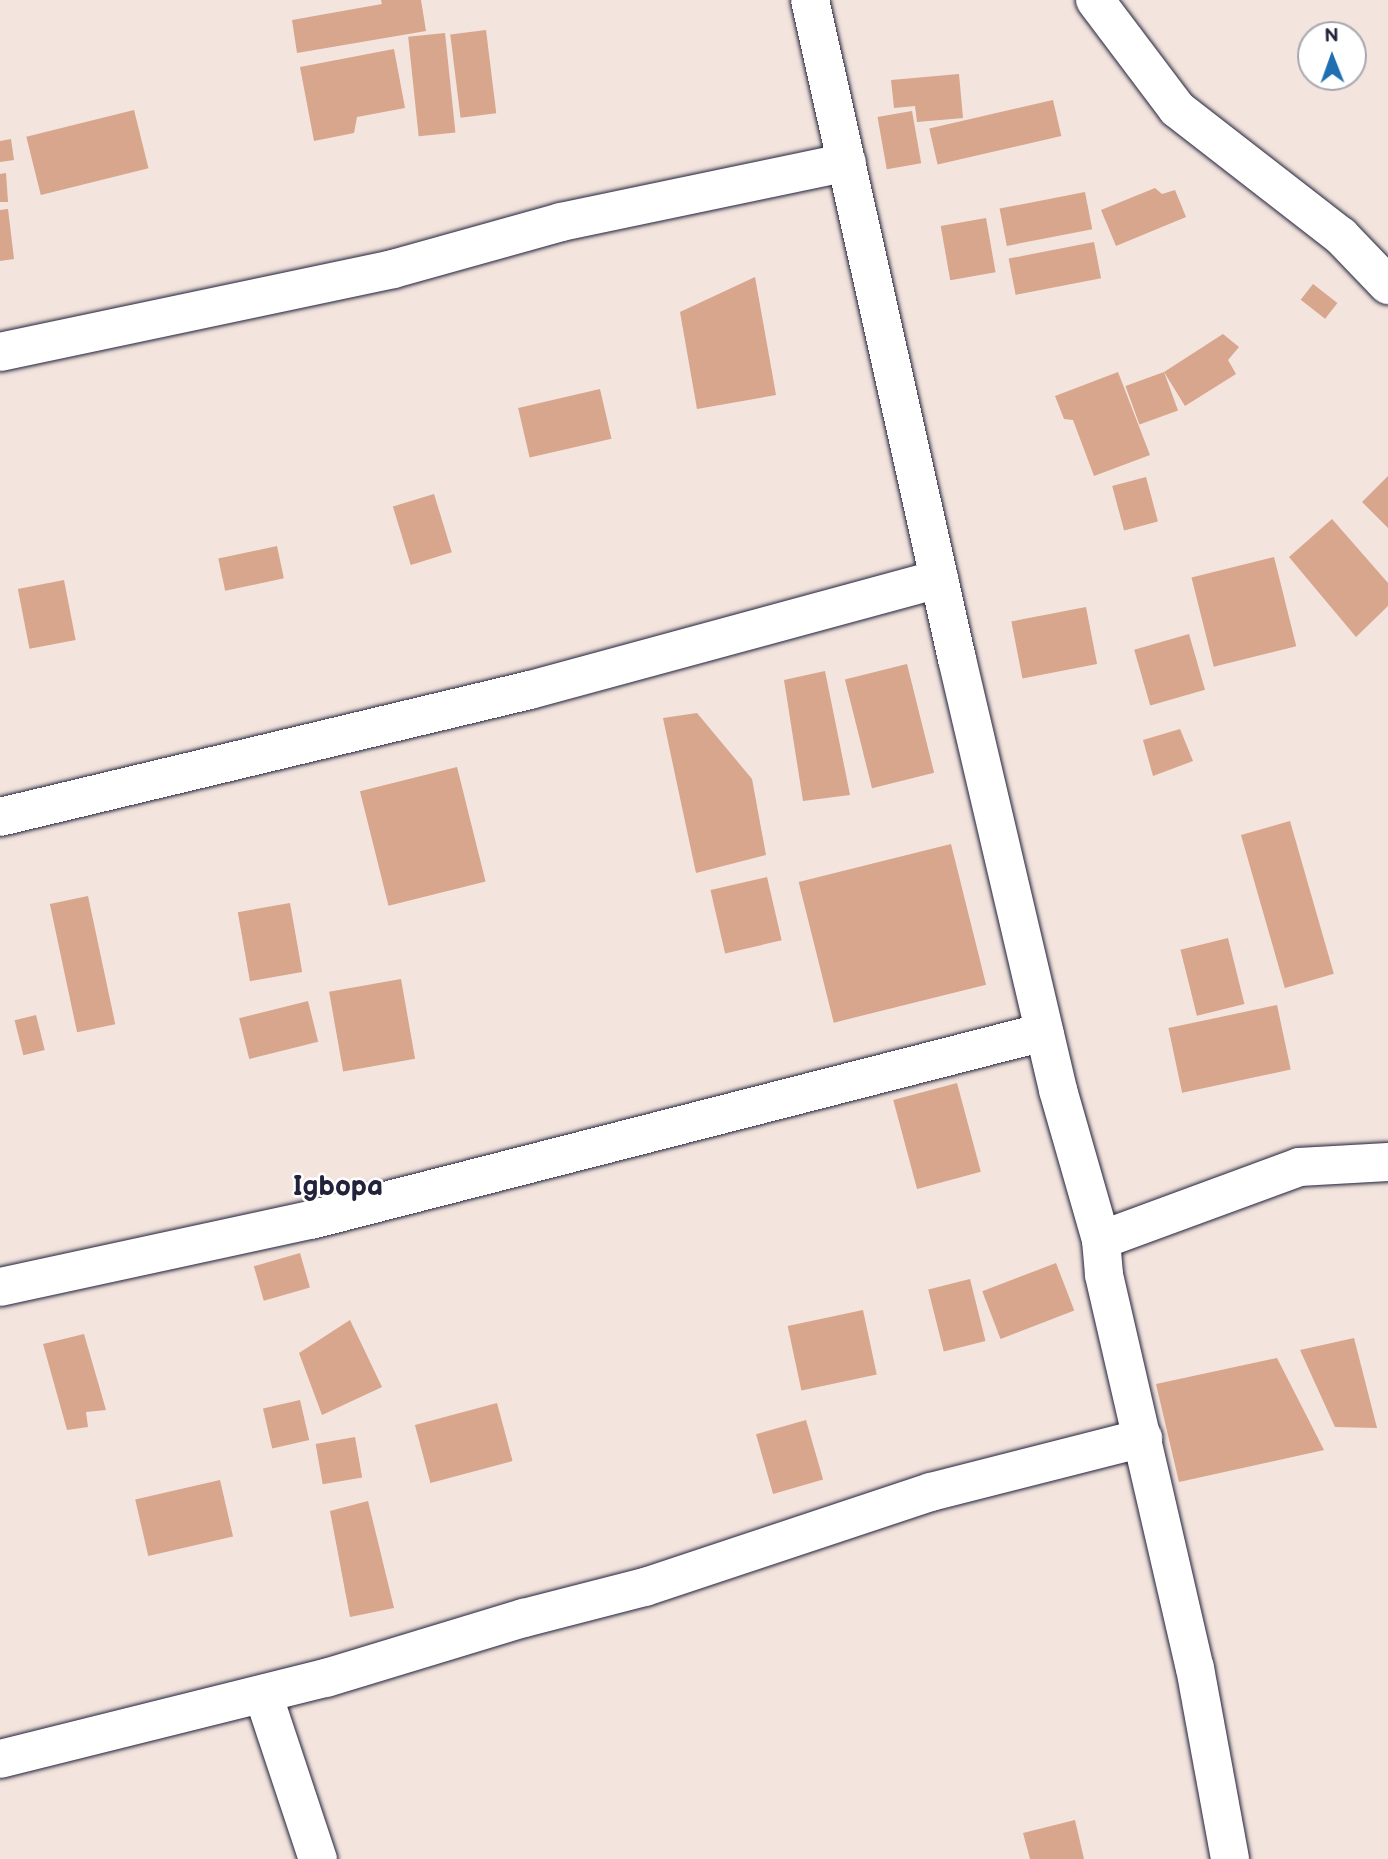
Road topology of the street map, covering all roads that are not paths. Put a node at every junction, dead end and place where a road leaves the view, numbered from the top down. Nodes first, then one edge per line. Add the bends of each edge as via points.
1 (810, 0) edge
2 (1095, 0) edge
3 (847, 162) junction
4 (1388, 285) edge
5 (0, 352) edge
6 (939, 579) junction
7 (0, 817) edge
8 (1044, 1032) junction
9 (1388, 1162) edge
10 (1101, 1240) junction
11 (0, 1287) edge
12 (1143, 1437) junction
13 (263, 1694) junction
14 (0, 1759) edge
15 (318, 1859) edge
16 (1230, 1859) edge

1 - 3 street
2 - 4 street via 1177,109 1341,236
3 - 5 street via 561,222 393,269
3 - 6 street
6 - 7 street via 530,690
6 - 8 street
8 - 10 street
8 - 11 street via 311,1220
9 - 10 street via 1299,1167
10 - 12 street via 1104,1275
12 - 13 street via 931,1493 645,1587
12 - 16 street via 1195,1668
13 - 14 street
13 - 15 street

